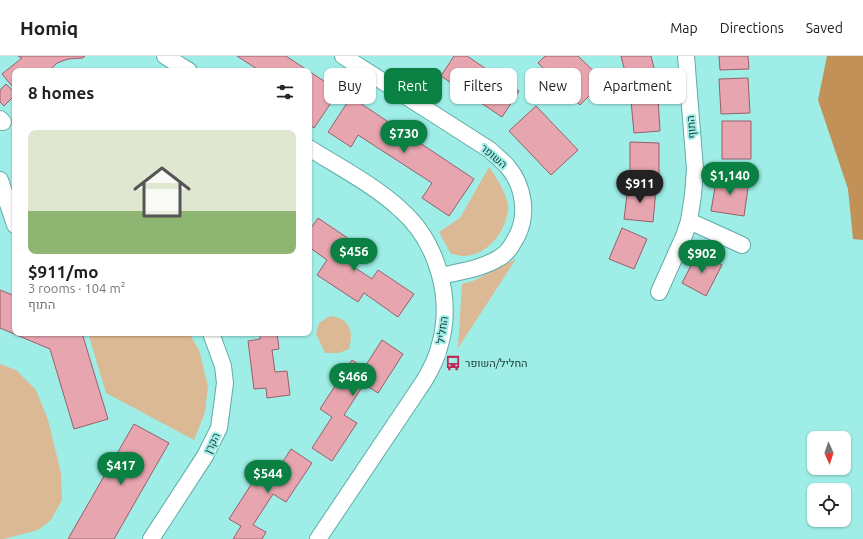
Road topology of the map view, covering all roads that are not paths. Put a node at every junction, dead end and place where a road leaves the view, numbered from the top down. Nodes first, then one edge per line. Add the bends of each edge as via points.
1 (165, 56) edge
2 (343, 56) edge
3 (686, 56) edge
4 (184, 68) edge
5 (312, 150) edge
6 (0, 180) edge
7 (12, 216) edge
8 (689, 221) junction
9 (742, 245) dead end
10 (441, 276) junction
11 (659, 292) dead end
12 (212, 336) edge
13 (151, 539) edge
14 (318, 539) edge

1 - 4 street
2 - 10 street, השופר via 490,150 508,167 522,193 522,221 510,248 501,257 484,266
3 - 8 street, התוף via 695,169
5 - 10 street, החליל via 401,209 423,236
6 - 7 street
8 - 9 street
8 - 11 street, התוף
10 - 14 street, החליל via 445,319 433,365
12 - 13 street, הקרן via 223,366 225,384 219,428 205,456

